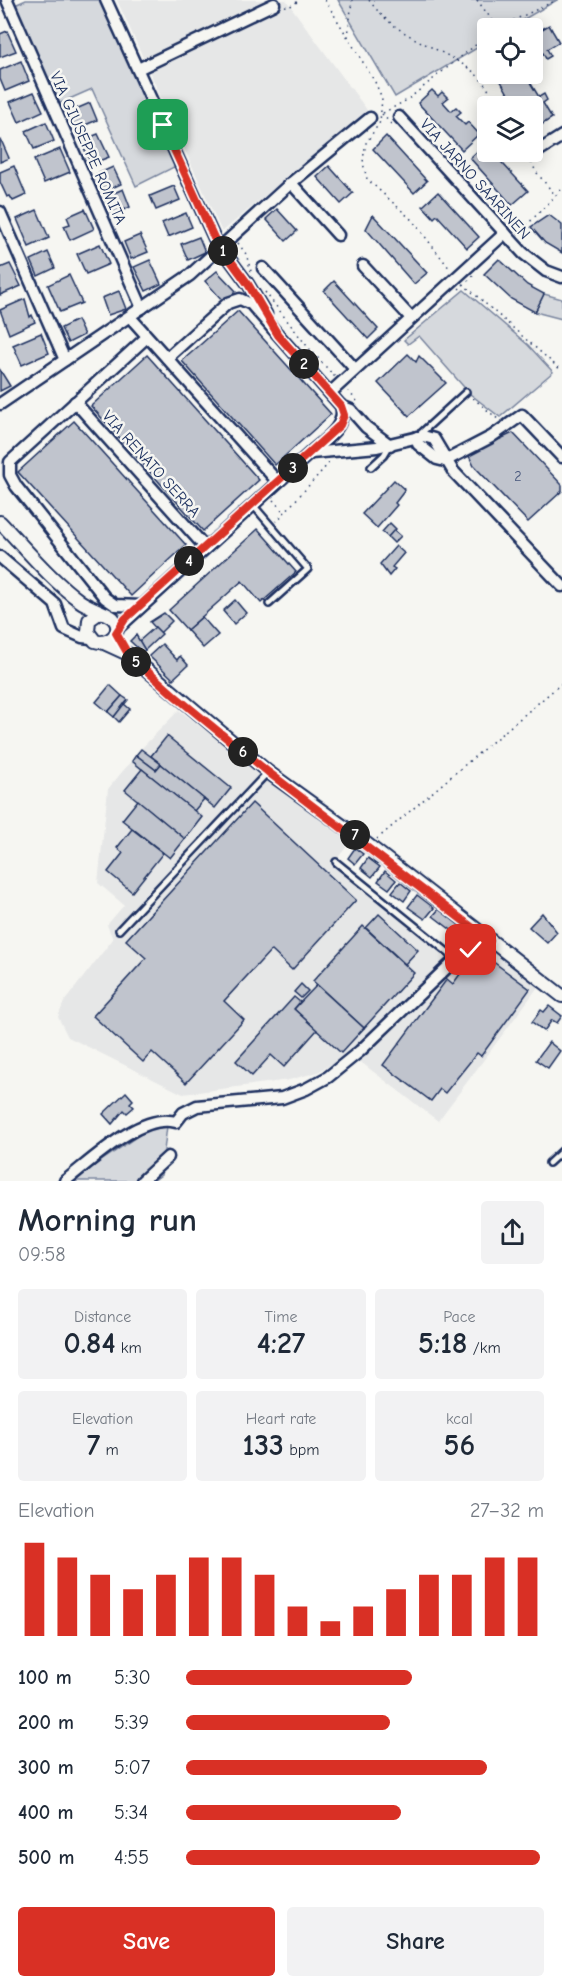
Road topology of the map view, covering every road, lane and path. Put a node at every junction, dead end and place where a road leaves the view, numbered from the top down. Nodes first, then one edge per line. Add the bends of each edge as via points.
1 (7, 0) edge
2 (106, 0) edge
3 (300, 0) edge
4 (325, 0) edge
5 (352, 0) edge
6 (369, 0) edge
7 (477, 0) edge
8 (557, 0) edge
9 (274, 4) joint
10 (490, 18) edge
11 (518, 18) edge
12 (348, 38) junction
13 (477, 45) edge
14 (457, 62) junction
15 (138, 69) junction
16 (491, 96) edge
17 (382, 114) junction
18 (399, 117) joint
19 (370, 118) joint
20 (562, 136) edge
21 (543, 148) edge
22 (531, 162) edge
23 (291, 183) junction
24 (556, 195) dead end
25 (0, 212) edge
26 (505, 233) junction
27 (232, 235) junction
28 (338, 235) dead end
29 (221, 248) junction
30 (363, 266) dead end
31 (263, 268) dead end
32 (255, 276) dead end
33 (562, 277) edge
34 (457, 278) junction
35 (259, 284) dead end
36 (142, 308) junction
37 (130, 317) junction
38 (411, 318) junction
39 (278, 335) junction
40 (147, 337) junction
41 (166, 358) junction
42 (65, 360) junction
43 (355, 369) junction
44 (562, 371) edge
45 (340, 383) junction
46 (466, 392) joint
47 (330, 393) junction
48 (75, 402) junction
49 (358, 403) dead end
50 (0, 404) edge
51 (341, 406) junction
52 (506, 426) junction
53 (417, 437) junction
54 (390, 445) junction
55 (377, 447) junction
56 (310, 453) junction
57 (562, 457) edge
58 (377, 461) junction
59 (445, 461) junction
60 (330, 462) dead end
61 (371, 467) dead end
62 (277, 481) junction
63 (266, 492) junction
64 (252, 504) junction
65 (284, 513) junction
66 (0, 522) edge
67 (272, 526) junction
68 (205, 546) junction
69 (0, 557) edge
70 (562, 585) edge
71 (269, 603) dead end
72 (141, 606) junction
73 (92, 620) junction
74 (117, 631) junction
75 (69, 632) junction
76 (91, 638) junction
77 (104, 643) junction
78 (128, 654) junction
79 (562, 683) edge
80 (268, 772) junction
81 (369, 846) junction
82 (336, 862) dead end
83 (119, 930) dead end
84 (490, 941) junction
85 (456, 959) junction
86 (562, 996) edge
87 (562, 1151) edge
88 (168, 1156) dead end
89 (549, 1163) dead end
90 (65, 1181) edge
91 (142, 1181) edge

1 - 36 street, VIA GIUSEPPE ROMITA
2 - 15 street
3 - 9 path via 289,7
4 - 12 path
5 - 12 path
6 - 14 path via 400,33
7 - 10 path
8 - 11 path
9 - 15 street
12 - 17 path via 380,91
13 - 14 path
14 - 16 path via 473,72
14 - 17 path
15 - 29 street
17 - 18 path via 391,124
17 - 19 path
17 - 34 path via 364,153 367,179 413,221
18 - 26 street, VIA JARNO SAARINEN
19 - 23 street
20 - 21 street
22 - 24 path
23 - 27 street
23 - 28 street
25 - 42 street
26 - 33 street, VIA JARNO SAARINEN via 546,271
26 - 34 street
27 - 29 street
27 - 32 path
29 - 36 street
29 - 39 street
30 - 38 street
31 - 43 street
34 - 38 street
34 - 44 path
35 - 45 path
36 - 37 street
37 - 40 street
37 - 42 street
38 - 43 street
39 - 41 street via 251,304 240,299 228,303
39 - 47 street
40 - 41 street
40 - 48 street
41 - 62 street
42 - 50 street
43 - 45 street
45 - 47 street
45 - 49 path
46 - 52 path
46 - 53 lane
47 - 51 street
48 - 68 street, VIA RENATO SERRA
48 - 72 street via 10,462 10,475 105,598 115,605
51 - 54 street via 351,410
51 - 56 street via 344,415 340,425
52 - 57 street via 522,415
52 - 59 street
53 - 54 street
53 - 59 street via 434,439
54 - 55 street
54 - 58 lane
55 - 56 street
55 - 58 lane
56 - 62 street
58 - 61 lane
59 - 70 street
60 - 65 path
62 - 63 street
63 - 64 street
63 - 65 path
64 - 67 lane
64 - 68 street
65 - 67 path
66 - 73 street via 78,600
67 - 71 lane via 308,569
68 - 72 street
69 - 75 street via 55,604
72 - 74 street
73 - 74 street via 112,617
73 - 75 street
73 - 76 street
74 - 77 street
74 - 78 street
75 - 76 street
76 - 77 street
77 - 78 street
78 - 80 street
79 - 81 path
80 - 81 street
80 - 83 lane
81 - 84 street
82 - 85 lane
84 - 85 street
84 - 86 street
85 - 90 street via 328,1077 282,1098 197,1106 176,1122 158,1120 145,1124
87 - 89 lane
88 - 91 street

